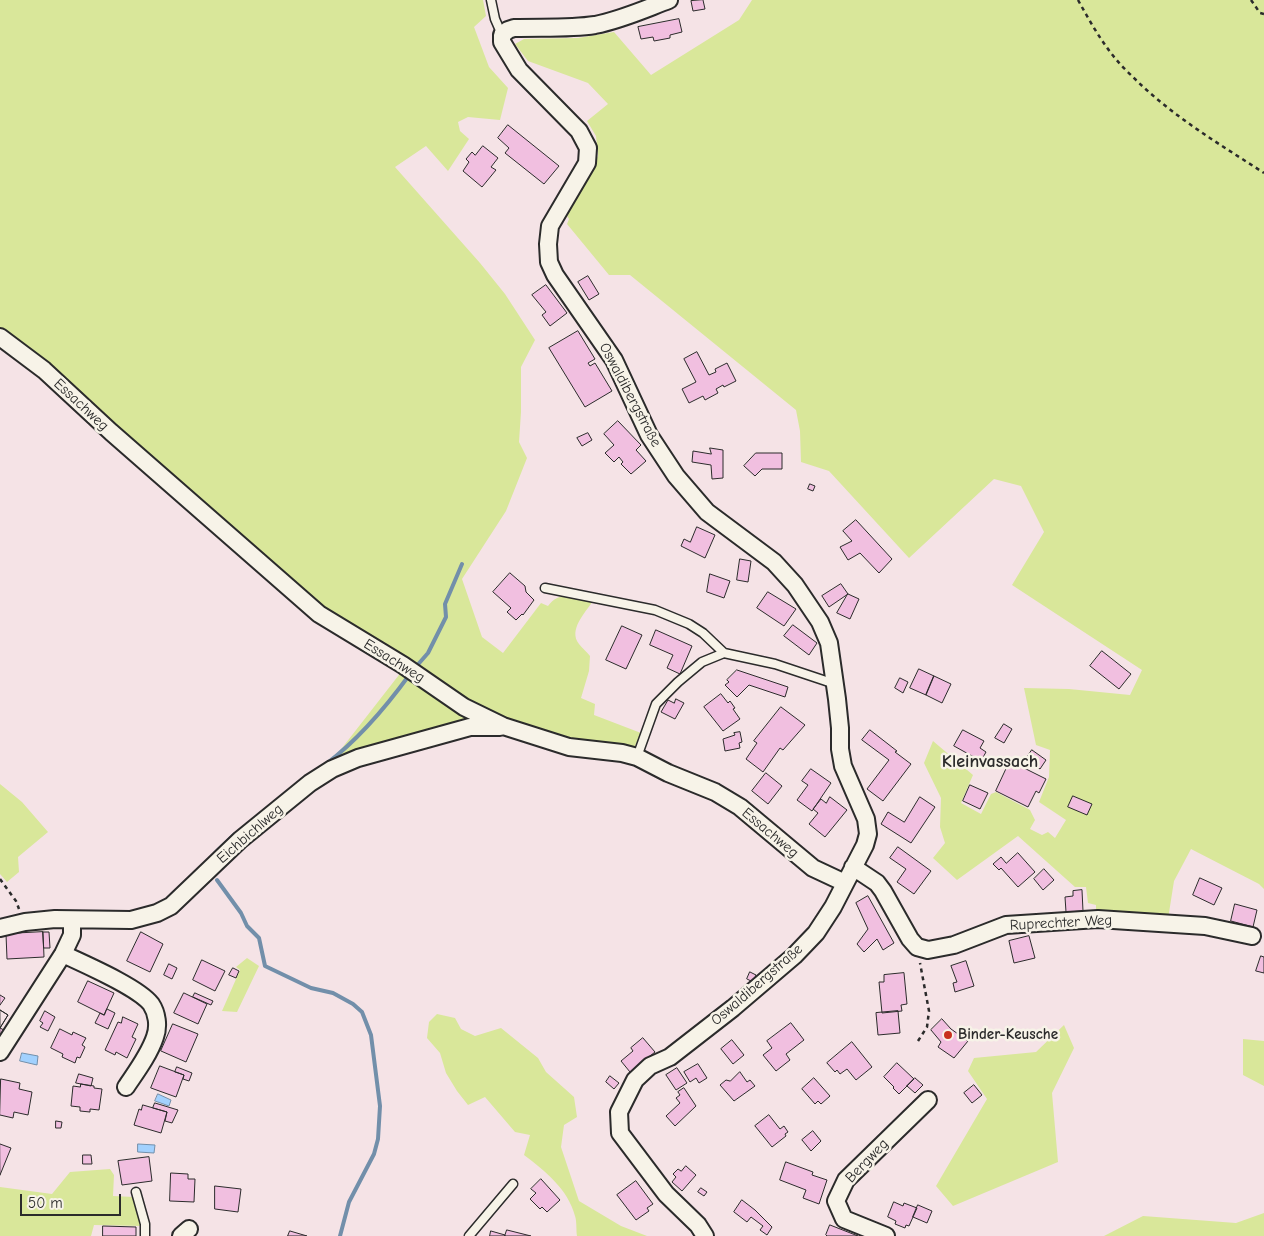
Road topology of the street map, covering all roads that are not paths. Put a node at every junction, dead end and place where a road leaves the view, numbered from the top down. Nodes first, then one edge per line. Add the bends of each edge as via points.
1 (491, 0) edge
2 (669, 0) edge
3 (502, 35) junction
4 (0, 337) edge
5 (545, 588) dead end
6 (724, 653) junction
7 (835, 684) junction
8 (503, 726) junction
9 (637, 757) junction
10 (853, 867) junction
11 (845, 883) junction
12 (72, 920) junction
13 (0, 928) edge
14 (1252, 936) dead end
15 (63, 954) junction
16 (0, 1052) edge
17 (126, 1087) dead end
18 (928, 1100) dead end
19 (513, 1184) dead end
20 (136, 1192) dead end
21 (145, 1236) edge
22 (469, 1236) edge
23 (705, 1236) edge
24 (886, 1236) edge

1 - 3 lane, Oswaldibergstraße
2 - 3 street via 595,25 514,28
3 - 7 street, Oswaldibergstraße via 502,42 519,70 579,131 588,148 587,163 550,226 549,262 554,274 614,360 649,435 676,476 707,512 774,562 810,605 829,643
4 - 8 street, Essachweg via 44,370 319,614 464,707
5 - 6 lane via 655,610 704,633
6 - 7 lane via 776,664
6 - 9 lane via 702,662 656,704
7 - 10 street, Oswaldibergstraße via 843,766 866,819 868,834
8 - 9 street, Essachweg via 570,747
8 - 12 street, Eichbichlweg via 470,728 358,758 332,769 240,840 171,906 131,920
9 - 11 street, Essachweg via 715,792 740,807 813,868
10 - 11 street, Oswaldibergstraße
10 - 14 street, Ruprechter Weg via 883,891 910,940 917,947 928,950 954,945 1006,926 1098,918 1205,926
11 - 23 street, Oswaldibergstraße via 816,933 794,956 670,1057 650,1066 635,1080 619,1112 620,1134 666,1194
12 - 13 street, Eichbichlweg via 25,922
12 - 15 street via 72,935
15 - 16 street
15 - 17 street via 132,988 150,1003 155,1012 158,1024 155,1037
18 - 24 street, Bergweg via 846,1180 836,1201 844,1219
19 - 22 lane
20 - 21 lane

